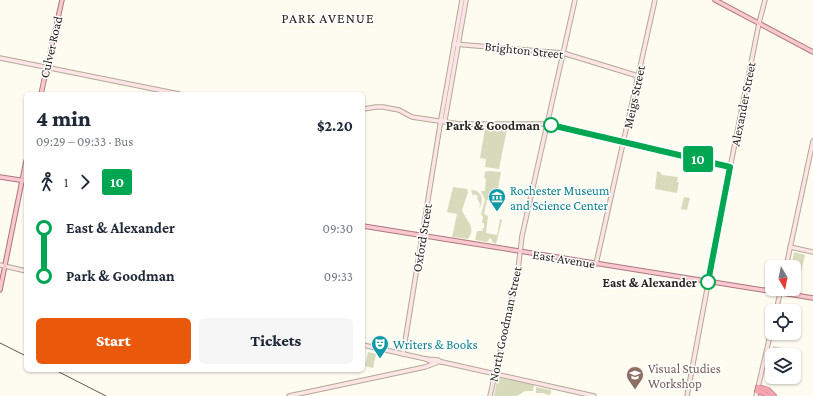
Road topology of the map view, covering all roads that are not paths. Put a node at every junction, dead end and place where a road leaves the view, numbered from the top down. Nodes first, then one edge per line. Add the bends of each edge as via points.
1 (62, 0) edge
2 (462, 0) edge
3 (466, 0) edge
4 (575, 0) edge
5 (655, 0) edge
6 (715, 0) edge
7 (764, 0) edge
8 (759, 23) junction
9 (456, 44) junction
10 (563, 52) junction
11 (813, 52) edge
12 (0, 58) edge
13 (46, 68) junction
14 (638, 76) junction
15 (41, 92) edge
16 (169, 92) edge
17 (365, 109) edge
18 (441, 122) junction
19 (547, 124) junction
20 (624, 141) junction
21 (813, 141) edge
22 (730, 167) junction
23 (0, 177) edge
24 (24, 180) edge
25 (365, 226) edge
26 (422, 236) junction
27 (790, 247) junction
28 (520, 252) junction
29 (813, 252) edge
30 (787, 260) edge
31 (596, 264) junction
32 (0, 265) edge
33 (5, 266) junction
34 (24, 271) edge
35 (708, 282) junction
36 (765, 289) edge
37 (0, 290) edge
38 (801, 295) edge
39 (813, 298) edge
40 (769, 340) edge
41 (365, 345) edge
42 (403, 354) junction
43 (439, 362) junction
44 (495, 374) junction
45 (757, 391) edge
46 (290, 396) edge
47 (490, 396) edge
48 (594, 396) edge
49 (687, 396) edge
50 (768, 396) edge
51 (774, 396) edge

1 - 13 main road, Culver Road
2 - 9 street, Oxford Street
3 - 9 street, Oxford Street
4 - 10 street, North Goodman Street
5 - 14 street, Meigs Street
6 - 8 main road
7 - 8 street, Alexander Street
8 - 11 main road
8 - 22 street, Alexander Street
9 - 10 street, Brighton Street
9 - 18 street, Oxford Street via 444,120
10 - 14 street, Brighton Street
10 - 19 street, North Goodman Street
12 - 13 street
13 - 15 main road, Culver Road
13 - 16 street
14 - 20 street, Meigs Street
17 - 18 street via 381,107
18 - 19 street
18 - 26 street, Oxford Street
19 - 20 street
19 - 28 street, North Goodman Street
20 - 22 street
20 - 31 street, Meigs Street
21 - 27 street
22 - 35 street, Alexander Street
23 - 24 main road
24 - 33 main road
25 - 26 main road, East Avenue
26 - 28 main road, East Avenue
26 - 42 street, Oxford Street
27 - 29 street
27 - 30 street
28 - 31 main road, East Avenue
28 - 44 street, North Goodman Street
31 - 35 main road, East Avenue
32 - 33 street
33 - 34 street
33 - 37 main road
35 - 36 main road, East Avenue
35 - 49 street, Alexander Street
38 - 39 main road, East Avenue
40 - 45 street
41 - 42 street
42 - 43 street
43 - 44 street
43 - 46 street
44 - 47 street, North Goodman Street
44 - 48 street
45 - 50 highway
45 - 51 highway via 766,389

